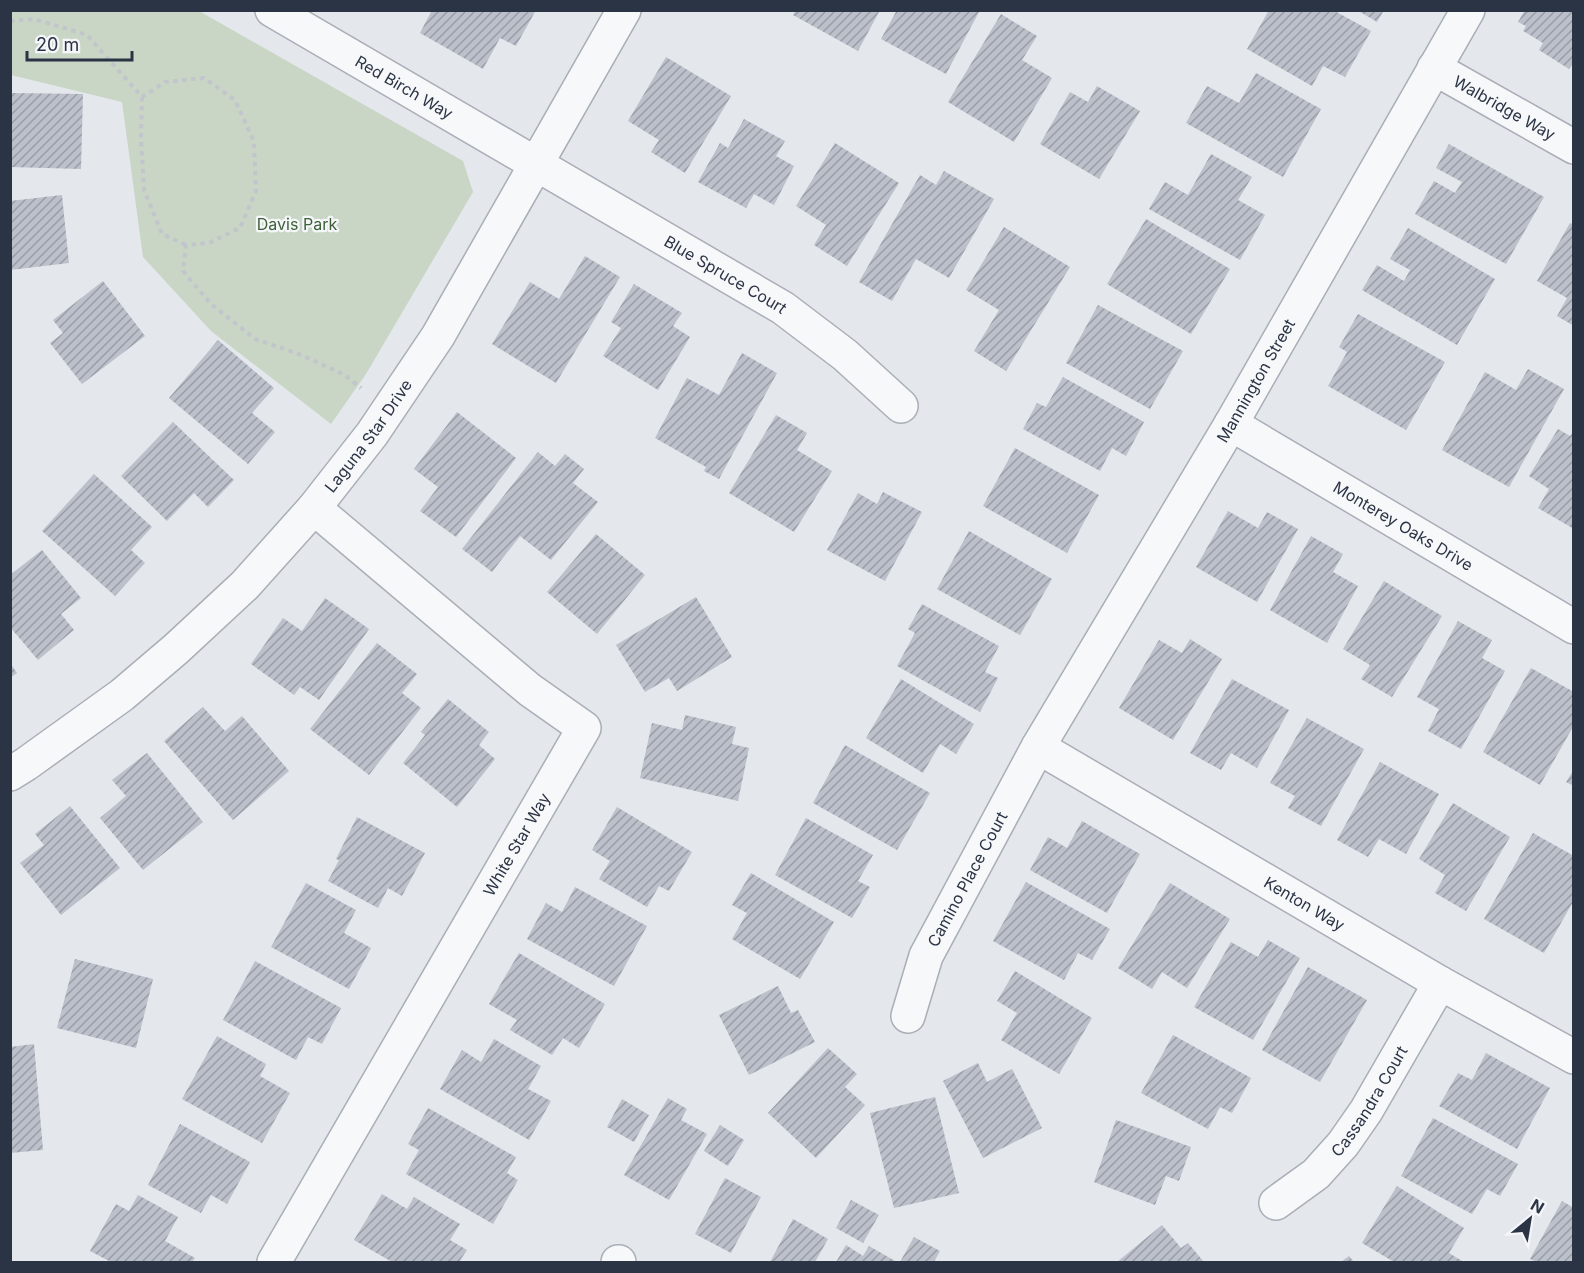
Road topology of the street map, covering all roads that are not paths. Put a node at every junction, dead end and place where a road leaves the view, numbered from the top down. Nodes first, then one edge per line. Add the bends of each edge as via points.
1 (272, 10) edge
2 (624, 10) edge
3 (1468, 10) edge
4 (1434, 68) junction
5 (1574, 147) edge
6 (537, 164) junction
7 (901, 406) dead end
8 (1231, 424) junction
9 (314, 508) junction
10 (1574, 627) edge
11 (1038, 747) junction
12 (10, 774) edge
13 (1440, 983) junction
14 (908, 1016) dead end
15 (1574, 1057) edge
16 (1276, 1203) dead end
17 (274, 1263) edge

1 - 6 street, Red Birch Way
2 - 6 street, Laguna Star Drive
3 - 4 street, Mannington Street
4 - 5 street, Walbridge Way
4 - 8 street, Mannington Street
6 - 7 street, Blue Spruce Court via 783,308 845,355
6 - 9 street, Laguna Star Drive via 438,336 372,434
8 - 10 street, Monterey Oaks Drive
8 - 11 street, Mannington Street
9 - 12 street, Laguna Star Drive via 245,585 176,649 122,695
9 - 17 street, White Star Way via 531,690 584,728
11 - 13 street, Kenton Way
11 - 14 street, Camino Place Court via 926,956
13 - 15 street, Kenton Way
13 - 16 street, Cassandra Court via 1343,1144 1316,1174

